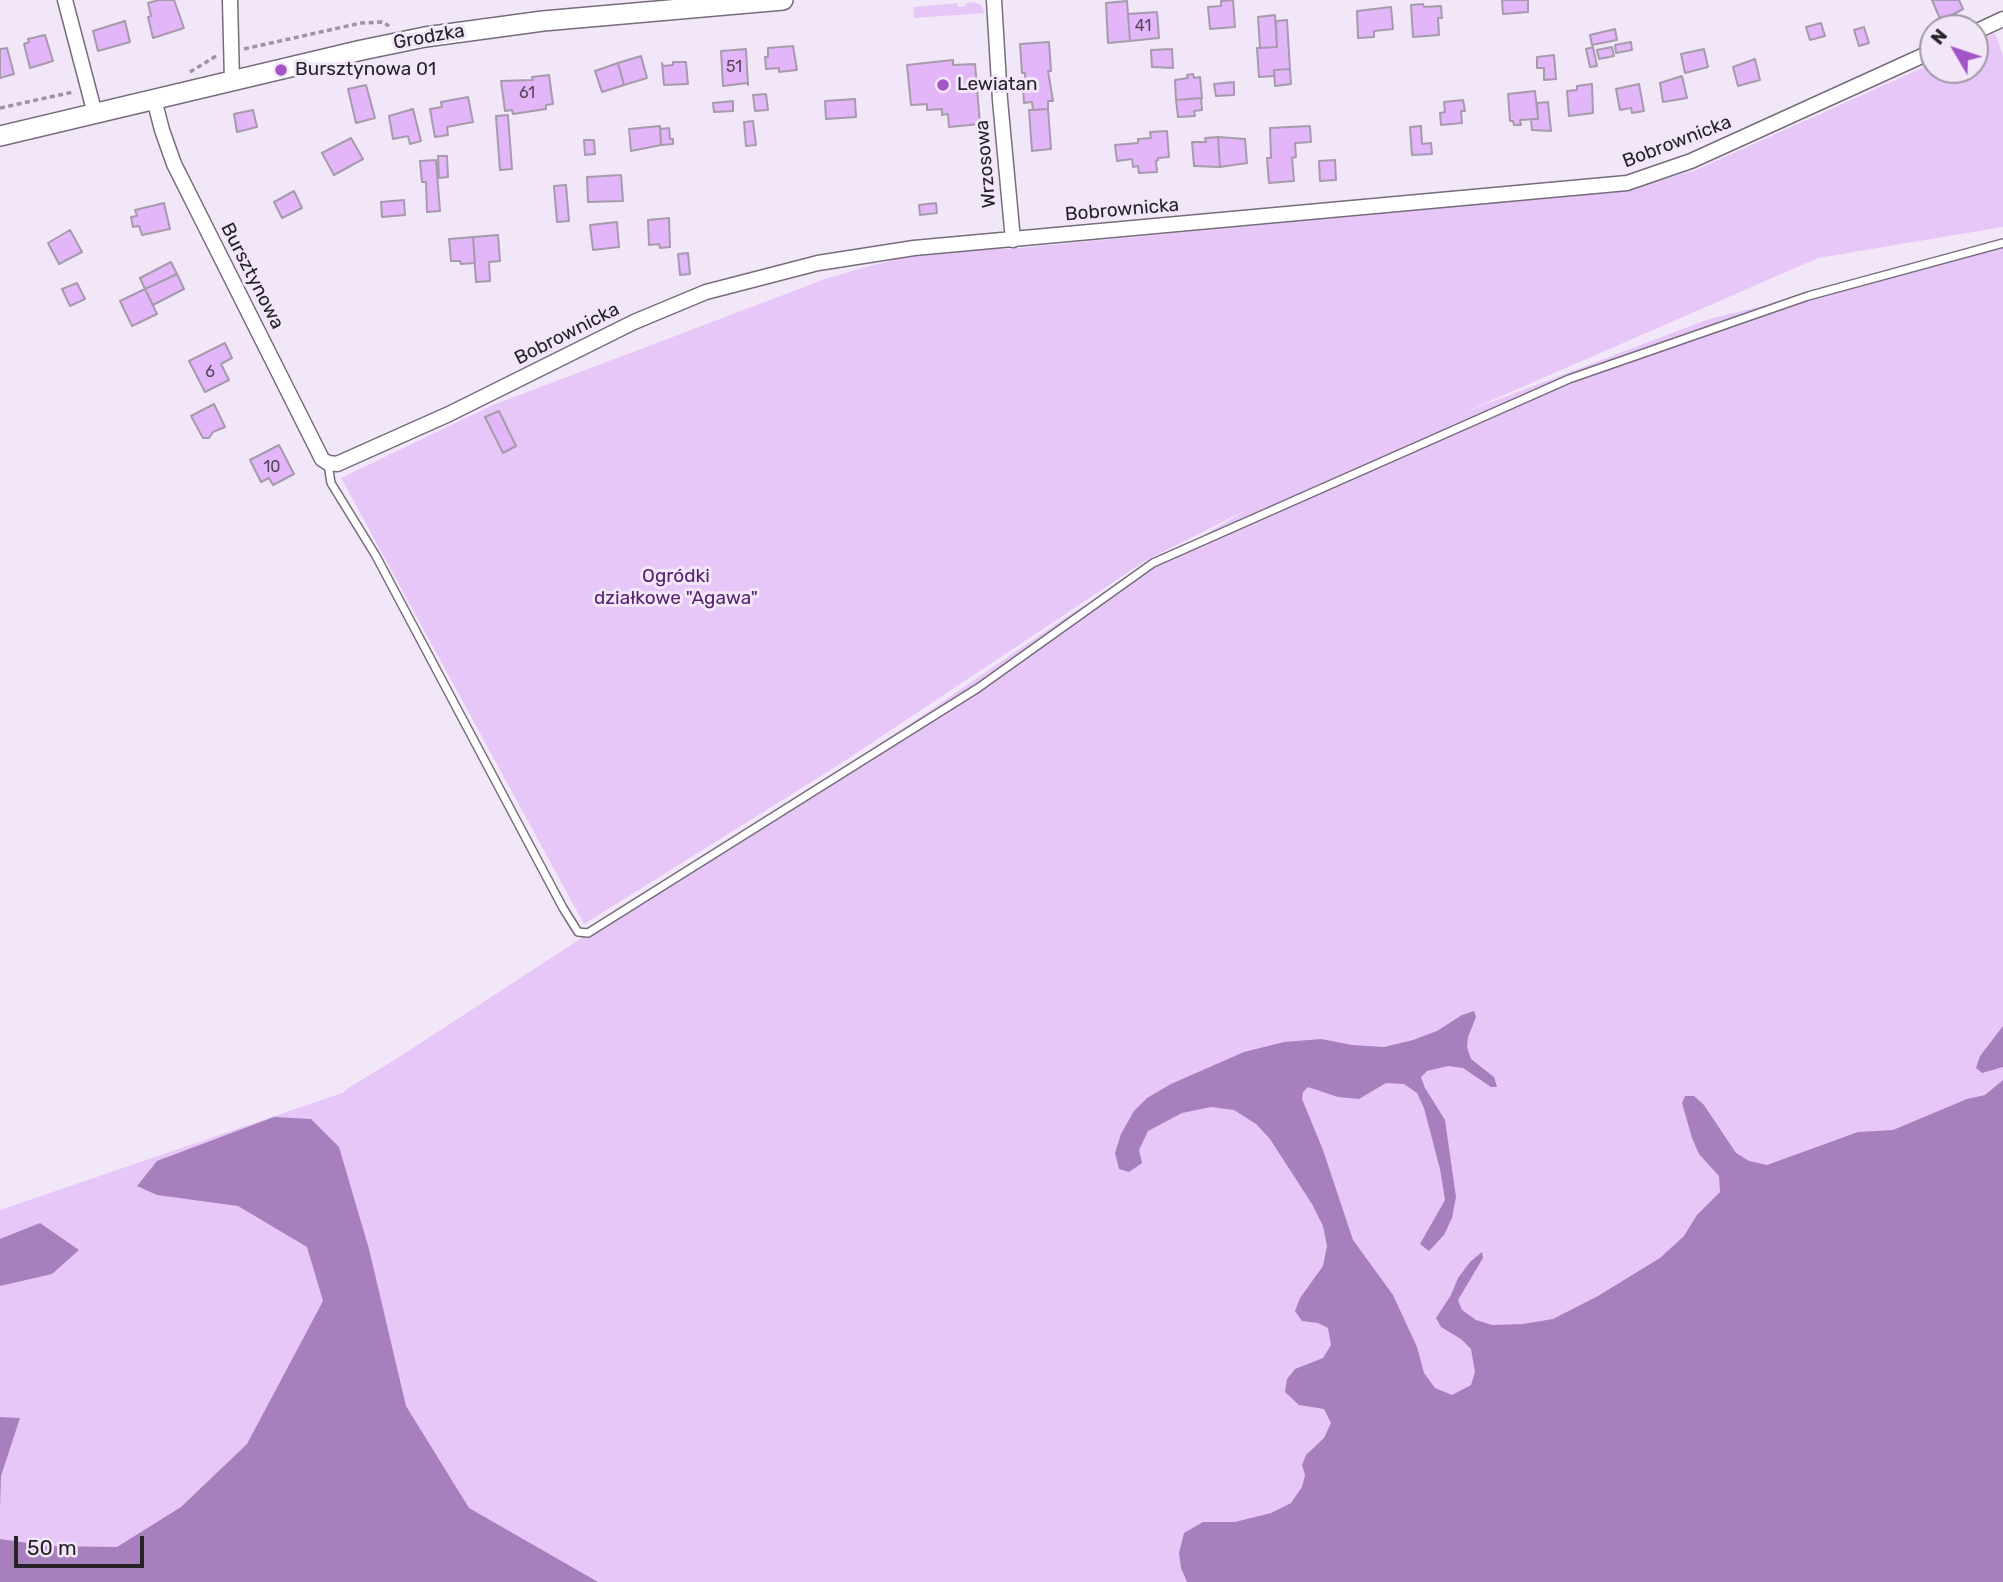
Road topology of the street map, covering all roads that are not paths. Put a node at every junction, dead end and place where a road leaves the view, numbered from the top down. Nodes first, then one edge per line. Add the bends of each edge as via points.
1 (65, 0) edge
2 (230, 0) edge
3 (783, 0) edge
4 (994, 0) edge
5 (1919, 57) edge
6 (232, 81) junction
7 (155, 99) junction
8 (95, 114) junction
9 (0, 136) edge
10 (1013, 240) junction
11 (2003, 243) edge
12 (328, 463) junction

1 - 8 street
2 - 6 street
3 - 6 street, Grodzka via 472,29
4 - 10 street, Wrzosowa
5 - 10 street, Bobrownicka via 1691,161 1627,183
6 - 7 street, Grodzka
7 - 8 street, Grodzka
7 - 12 street, Bursztynowa via 174,164 321,459
8 - 9 street, Grodzka
10 - 12 street, Bobrownicka via 848,257 706,292 587,344 449,414 337,464
11 - 12 lane via 1808,296 1569,379 1153,563 978,688 588,933 578,932 563,908 376,556 331,482

